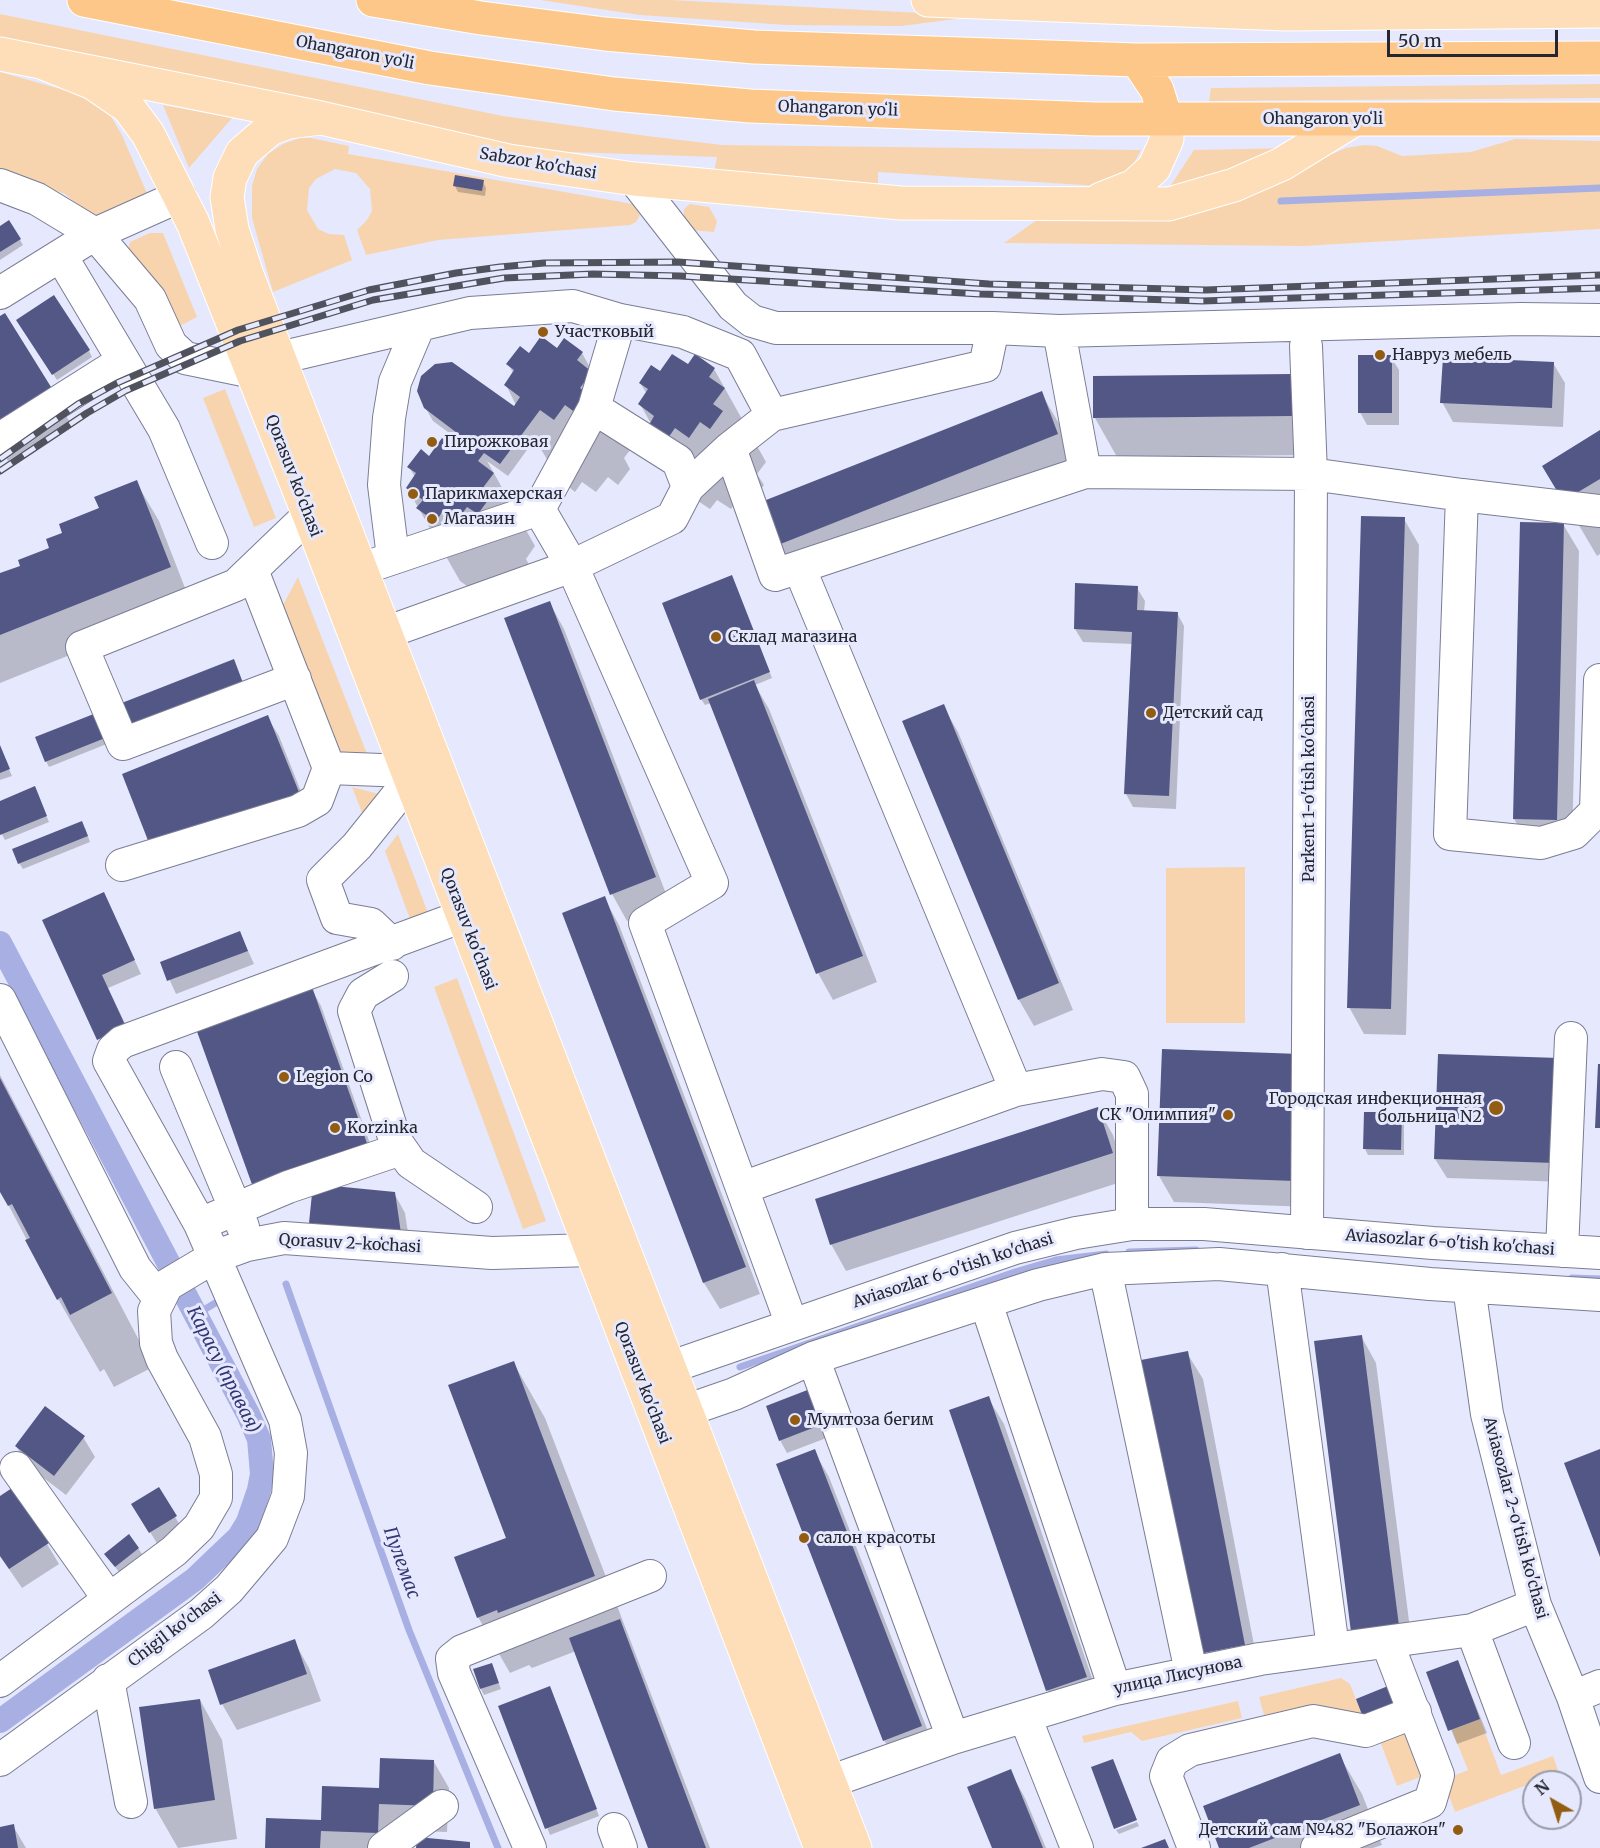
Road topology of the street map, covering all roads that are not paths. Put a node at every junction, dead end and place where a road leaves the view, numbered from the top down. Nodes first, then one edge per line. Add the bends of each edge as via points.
1 (84, 0) edge
2 (373, 0) edge
3 (928, 0) edge
4 (406, 3) edge
5 (1286, 7) edge
6 (1600, 11) edge
7 (0, 54) edge
8 (1600, 58) edge
9 (1137, 60) junction
10 (46, 64) junction
11 (321, 118) junction
12 (1167, 119) junction
13 (1355, 119) junction
14 (1600, 119) edge
15 (634, 179) junction
16 (0, 185) edge
17 (180, 196) junction
18 (1085, 205) junction
19 (95, 234) junction
20 (60, 256) junction
21 (0, 293) edge
22 (620, 320) junction
23 (1600, 320) edge
24 (419, 325) junction
25 (993, 328) junction
26 (1059, 332) junction
27 (1306, 346) dead end
28 (123, 361) junction
29 (266, 365) junction
30 (594, 408) junction
31 (772, 415) junction
32 (0, 439) edge
33 (730, 448) junction
34 (1085, 471) junction
35 (1311, 474) junction
36 (688, 487) junction
37 (1462, 495) junction
38 (540, 509) junction
39 (1600, 511) edge
40 (309, 515) junction
41 (212, 543) dead end
42 (393, 557) junction
43 (572, 566) junction
44 (799, 567) junction
45 (252, 570) junction
46 (361, 570) junction
47 (385, 633) junction
48 (296, 679) junction
49 (1600, 680) edge
50 (329, 768) junction
51 (409, 776) junction
52 (1598, 811) edge
53 (122, 865) dead end
54 (463, 916) junction
55 (393, 944) junction
56 (392, 976) dead end
57 (0, 1000) edge
58 (1571, 1038) dead end
59 (176, 1067) dead end
60 (1016, 1090) junction
61 (401, 1149) junction
62 (742, 1188) junction
63 (476, 1207) dead end
64 (234, 1208) junction
65 (200, 1224) junction
66 (1132, 1224) junction
67 (1307, 1233) junction
68 (251, 1244) junction
69 (591, 1250) junction
70 (1562, 1251) junction
71 (1600, 1253) edge
72 (205, 1262) junction
73 (1431, 1264) junction
74 (1105, 1269) junction
75 (1282, 1269) junction
76 (1469, 1287) junction
77 (163, 1291) junction
78 (1600, 1294) edge
79 (986, 1303) junction
80 (792, 1325) junction
81 (813, 1358) junction
82 (655, 1372) junction
83 (671, 1416) junction
84 (16, 1468) dead end
85 (650, 1576) dead end
86 (110, 1599) junction
87 (1535, 1605) junction
88 (1473, 1630) junction
89 (1387, 1642) junction
90 (1333, 1648) junction
91 (1191, 1672) junction
92 (108, 1680) junction
93 (0, 1681) edge
94 (1115, 1689) junction
95 (1586, 1691) edge
96 (1415, 1712) junction
97 (1025, 1717) junction
98 (953, 1738) junction
99 (1514, 1743) dead end
100 (0, 1760) edge
101 (1600, 1777) edge
102 (829, 1782) junction
103 (131, 1802) dead end
104 (442, 1806) dead end
105 (384, 1848) edge
106 (530, 1848) edge
107 (821, 1848) edge
108 (855, 1848) edge
109 (1077, 1848) edge
110 (1194, 1848) edge
111 (1317, 1848) edge

1 - 12 highway, Ohangaron yoʻli via 418,66 614,94 750,106
2 - 4 highway
3 - 5 main road
4 - 9 highway via 575,31 704,44
5 - 6 main road
7 - 10 main road, Sabzor ko'chasi
8 - 9 highway
9 - 12 highway via 1157,90
10 - 11 main road, Sabzor ko'chasi
10 - 17 main road, Qorasuv ko'chasi via 93,83 128,107 148,134
11 - 15 main road, Sabzor ko'chasi via 509,161
11 - 29 main road, Qorasuv ko'chasi via 288,122 254,140 237,161 228,188 227,206
12 - 13 highway, Ohangaron yoʻli
12 - 18 main road via 1164,149 1147,176
13 - 14 highway, Ohangaron yoʻli
13 - 18 main road, Sabzor ko'chasi via 1282,164 1214,192 1169,204
15 - 18 main road, Sabzor ko'chasi via 901,203
15 - 25 street via 733,306 752,321 776,328
16 - 19 street via 38,199
17 - 19 street
17 - 29 main road, Qorasuv ko'chasi
19 - 20 street
19 - 29 street via 150,299 171,345 185,358
20 - 21 street
20 - 28 street
22 - 24 street via 573,306 470,313
22 - 30 street
22 - 31 street via 683,332 741,356
23 - 26 street
24 - 29 street
24 - 42 street via 395,382 389,418 384,485
25 - 26 street
25 - 31 street via 985,366
26 - 34 street
27 - 35 street, Parkent 1-o'tish ko'chasi
28 - 32 street
28 - 41 street via 164,429
29 - 40 main road, Qorasuv ko'chasi
29 - 46 main road, Qorasuv ko'chasi
30 - 36 street via 678,461
30 - 38 street
31 - 33 street
33 - 36 street
33 - 44 street via 775,575
34 - 35 street
34 - 44 street
35 - 37 street
35 - 67 street, Parkent 1-o'tish ko'chasi
36 - 43 street via 672,518
37 - 39 street
37 - 52 street via 1450,834 1541,843 1574,833
38 - 42 street
38 - 43 street
40 - 45 street
40 - 51 main road, Qorasuv ko'chasi
42 - 46 street
43 - 47 street
43 - 62 street via 712,882 645,923
44 - 60 street
45 - 48 street
45 - 48 street via 236,585 82,647 123,744
46 - 47 main road, Qorasuv ko'chasi
47 - 82 main road, Qorasuv ko'chasi
48 - 50 street
49 - 52 street
50 - 51 street
50 - 53 street via 317,800 298,811
51 - 54 main road, Qorasuv ko'chasi
51 - 55 street via 357,846 323,880 337,918 371,924
54 - 55 street
54 - 69 main road, Qorasuv ko'chasi
55 - 65 street, Chigil ko'chasi via 122,1042 112,1050 109,1061
56 - 61 street via 363,994 354,1011
57 - 77 street via 135,1268
58 - 70 street
59 - 64 street
60 - 62 street
60 - 66 street via 1102,1074 1124,1077 1132,1094
61 - 63 street via 411,1163
61 - 64 street
62 - 80 street
64 - 65 street
64 - 68 street
65 - 72 street, Chigil ko'chasi
66 - 67 street, Aviasozlar 6-o'tish ko'chasi via 1204,1224
66 - 80 street, Aviasozlar 6-o'tish ko'chasi via 1015,1248
67 - 73 street, Aviasozlar 6-o'tish ko'chasi
68 - 69 street, Qorasuv 2-koʻchasi via 302,1238 492,1252
68 - 72 street, Qorasuv 2-koʻchasi
69 - 82 main road, Qorasuv ko'chasi
70 - 71 street, Aviasozlar 6-o'tish ko'chasi
70 - 73 street, Aviasozlar 6-o'tish ko'chasi
72 - 77 street, Qorasuv 2-koʻchasi
72 - 92 street, Chigil ko'chasi via 285,1420 291,1469 285,1508 272,1538 229,1589 201,1614
73 - 75 street, Aviasozlar 6-o'tish ko'chasi
73 - 76 street, Aviasozlar 6-o'tish ko'chasi
74 - 75 street, Aviasozlar 6-o'tish ko'chasi via 1197,1263
74 - 79 street, Aviasozlar 6-o'tish ko'chasi via 1038,1285
74 - 91 street
75 - 90 street
76 - 78 street, Aviasozlar 6-o'tish ko'chasi
76 - 87 street, Aviasozlar 2-o'tish ko'chasi via 1487,1414
77 - 86 street via 153,1319 156,1342 205,1437 216,1474 216,1498 199,1527 174,1551
79 - 81 street, Aviasozlar 6-o'tish ko'chasi
79 - 94 street
80 - 82 street, Aviasozlar 6-o'tish ko'chasi
81 - 83 street, Aviasozlar 6-o'tish ko'chasi via 734,1394
81 - 98 street
82 - 83 main road, Qorasuv ko'chasi
83 - 102 main road, Qorasuv ko'chasi
83 - 107 main road, Qorasuv ko'chasi
84 - 86 street
85 - 106 street via 462,1651 452,1659 454,1672
86 - 93 street
87 - 88 street, улица Лисунова
87 - 95 street, Aviasozlar 2-o'tish ko'chasi
88 - 89 street, улица Лисунова
88 - 99 street
89 - 90 street, улица Лисунова
89 - 96 street
90 - 91 street, улица Лисунова
91 - 94 street, улица Лисунова
92 - 100 street, Chigil ko'chasi
92 - 103 street
94 - 97 street, улица Лисунова
95 - 101 street, Aviasozlar 2-o'tish ko'chasi
96 - 110 street via 1366,1731 1313,1721 1190,1750 1172,1761 1166,1776
96 - 111 street via 1438,1775 1431,1802
97 - 98 street, улица Лисунова
97 - 109 street
98 - 102 street, улица Лисунова
102 - 108 main road, Qorasuv ko'chasi
104 - 105 street

